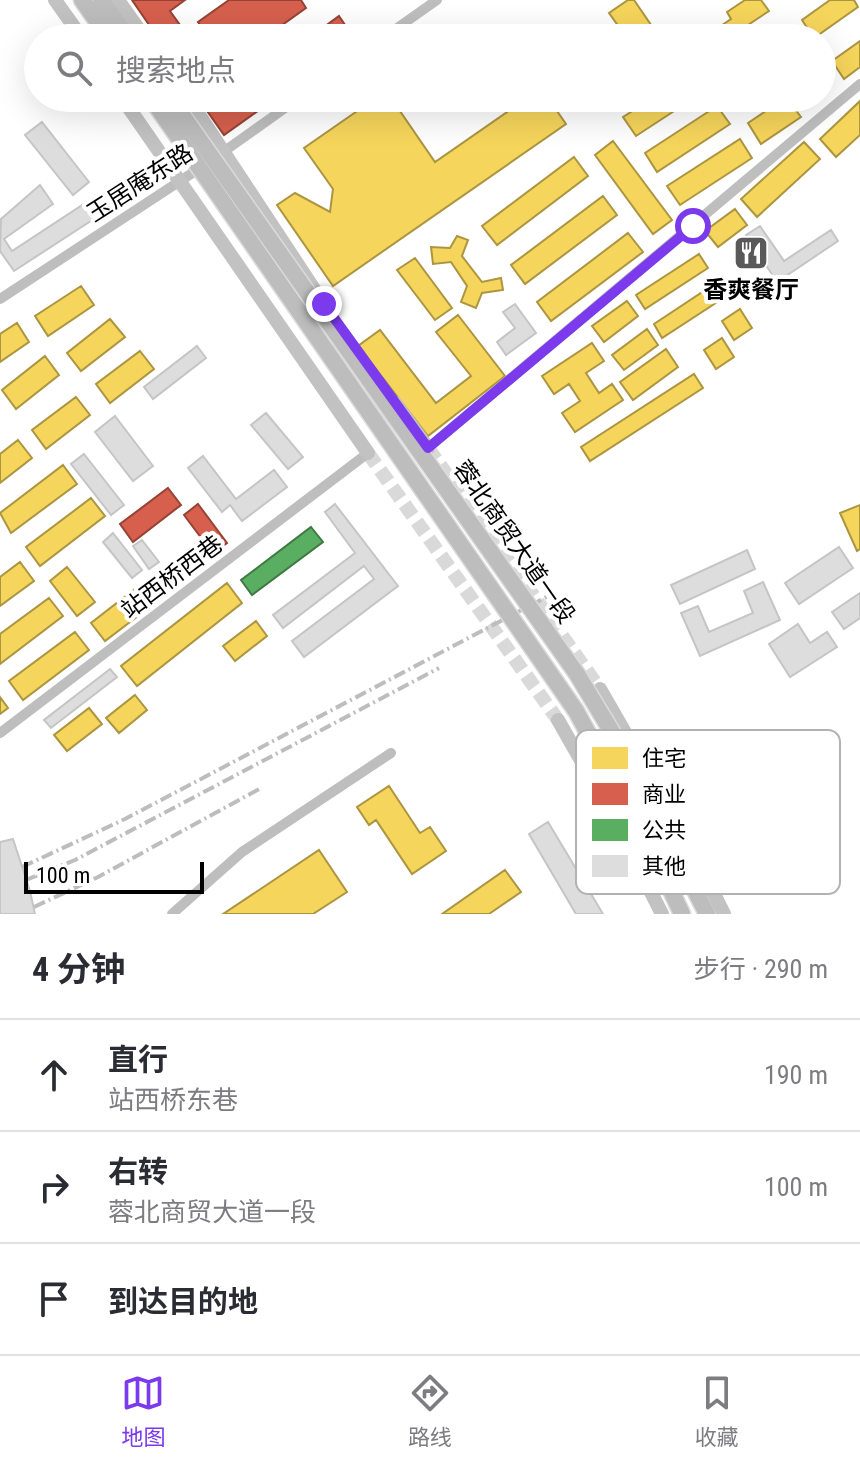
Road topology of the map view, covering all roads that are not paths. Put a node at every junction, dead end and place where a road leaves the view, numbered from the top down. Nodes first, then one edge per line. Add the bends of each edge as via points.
1 (55, 0) edge
2 (82, 0) edge
3 (101, 0) edge
4 (118, 0) edge
5 (437, 0) edge
6 (72, 24) edge
7 (99, 24) edge
8 (118, 24) edge
9 (135, 24) edge
10 (403, 24) edge
11 (860, 84) edge
12 (836, 104) edge
13 (132, 112) edge
14 (161, 112) edge
15 (182, 112) edge
16 (196, 112) edge
17 (280, 112) edge
18 (827, 112) edge
19 (220, 155) junction
20 (179, 182) junction
21 (0, 299) edge
22 (428, 448) joint
23 (368, 453) joint
24 (600, 689) tunnel mouth
25 (558, 720) tunnel mouth
26 (586, 730) edge
27 (611, 730) edge
28 (624, 730) edge
29 (0, 733) edge
30 (576, 752) edge
31 (391, 753) dead end
32 (652, 894) edge
33 (672, 894) edge
34 (697, 894) edge
35 (714, 894) edge
36 (172, 914) edge
37 (662, 914) edge
38 (682, 914) edge
39 (707, 914) edge
40 (724, 914) edge

1 - 6 main road
2 - 7 highway
3 - 8 highway
4 - 9 main road
5 - 10 street
11 - 12 street
13 - 20 main road
14 - 26 highway, 蓉北商贸大道一段, bridge
15 - 19 highway, 蓉北商贸大道一段, bridge
16 - 19 main road, 蓉北商贸大道一段
17 - 19 street, 玉居庵东路
18 - 22 street
19 - 20 street, 玉居庵东路
19 - 22 main road, 蓉北商贸大道一段
19 - 27 highway, 蓉北商贸大道一段, bridge
20 - 21 street, 玉居庵东路
20 - 23 main road
23 - 29 street, 站西桥西巷
24 - 28 main road
25 - 30 main road
31 - 36 street via 242,852
32 - 37 main road
33 - 38 highway, 蓉北商贸大道一段, bridge
34 - 39 highway, 蓉北商贸大道一段, bridge
35 - 40 main road

